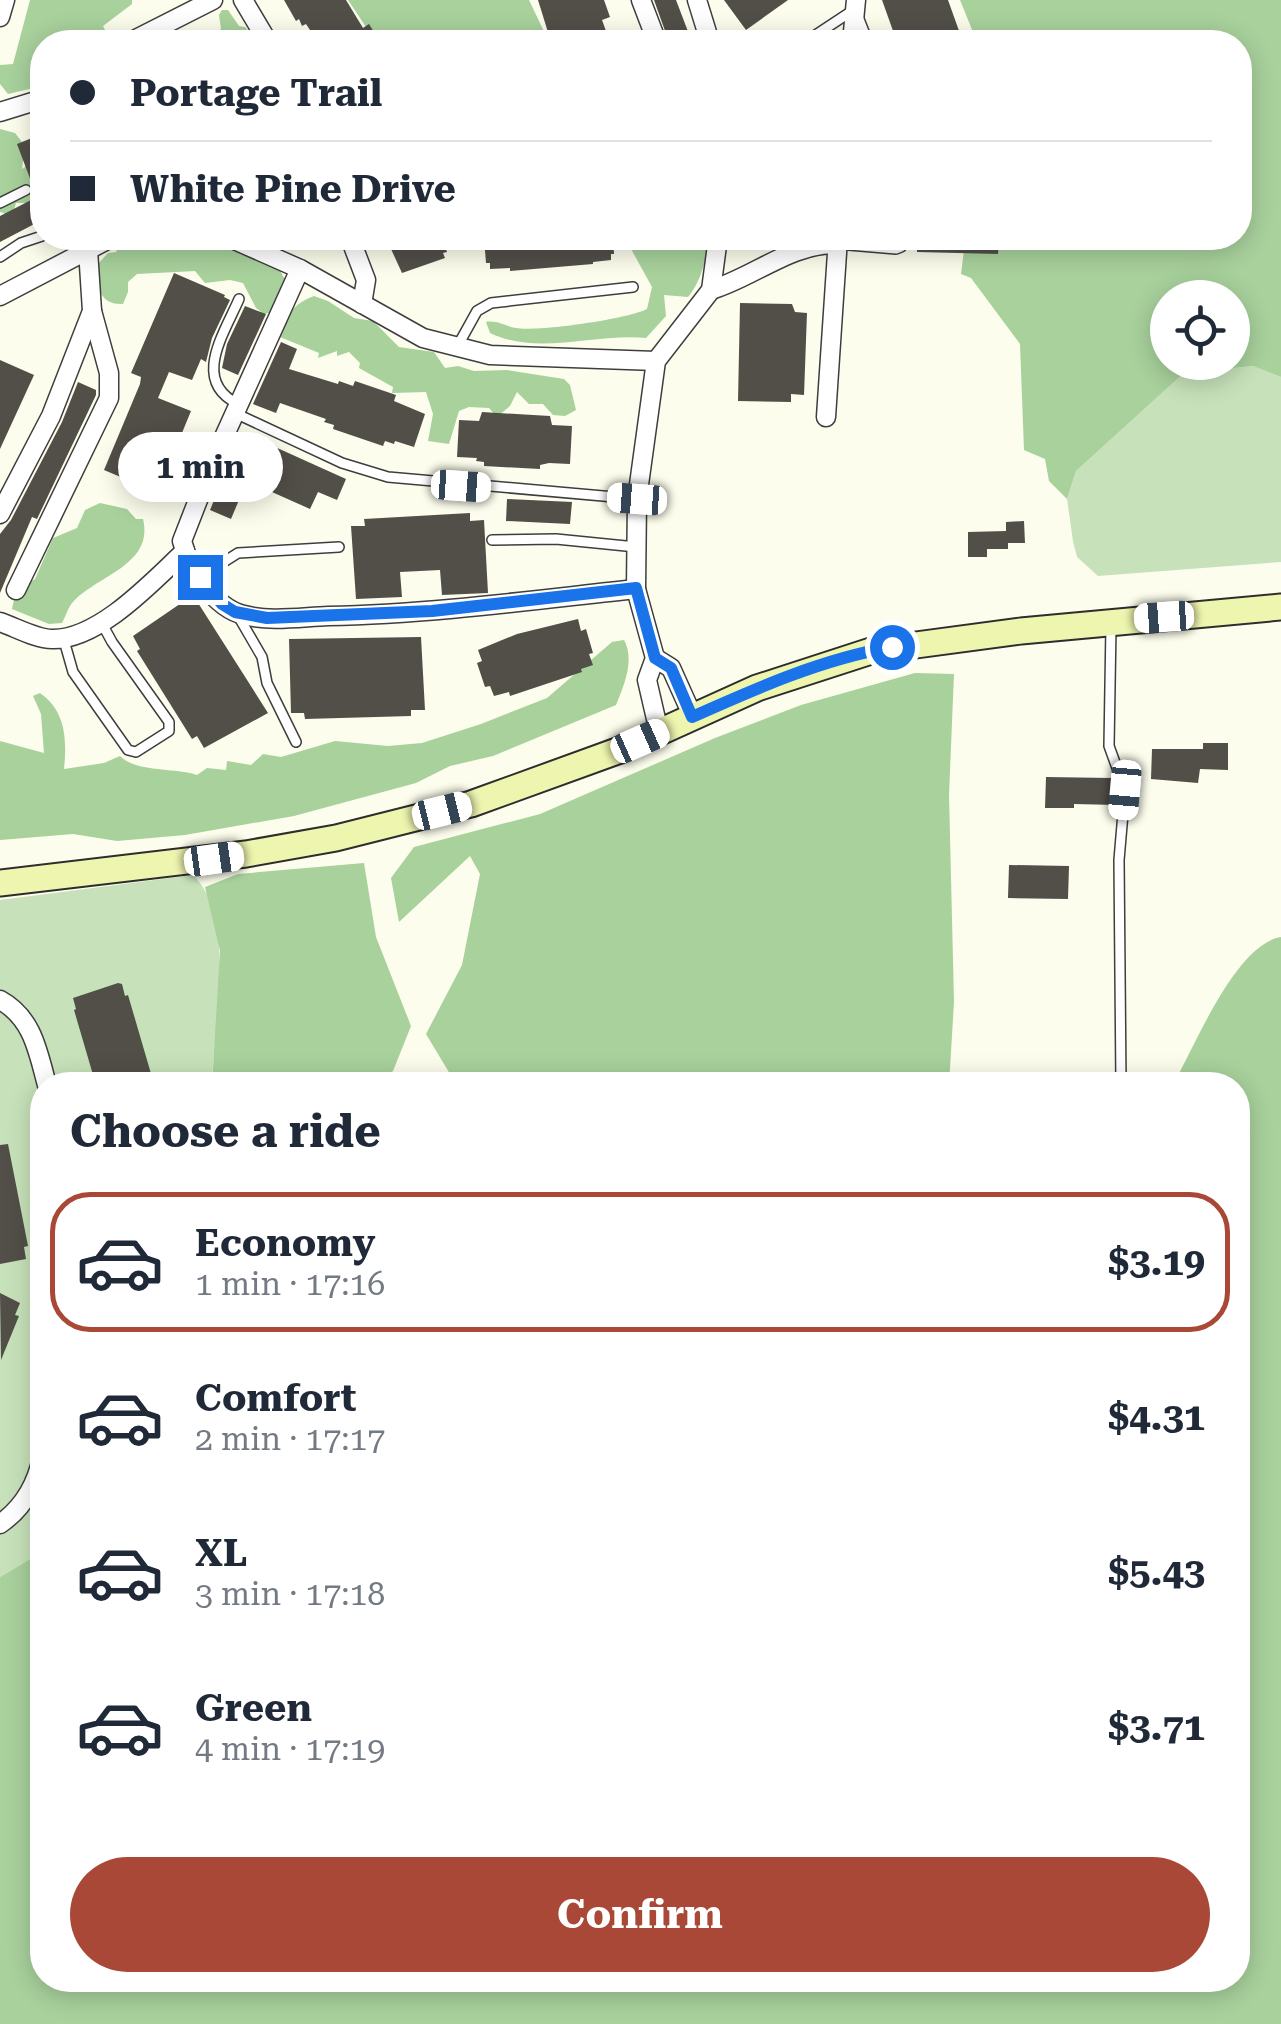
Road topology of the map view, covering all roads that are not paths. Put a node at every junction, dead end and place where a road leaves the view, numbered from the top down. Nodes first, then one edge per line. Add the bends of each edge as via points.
1 (6, 0) edge
2 (213, 0) edge
3 (243, 0) edge
4 (640, 0) edge
5 (697, 0) edge
6 (856, 4) edge
7 (0, 17) edge
8 (154, 30) edge
9 (261, 30) edge
10 (652, 30) edge
11 (706, 30) edge
12 (821, 30) edge
13 (853, 30) edge
14 (864, 30) edge
15 (30, 103) edge
16 (0, 112) edge
17 (26, 190) dead end
18 (0, 203) edge
19 (30, 239) edge
20 (81, 250) edge
21 (93, 250) edge
22 (257, 250) edge
23 (355, 250) edge
24 (716, 250) edge
25 (798, 250) edge
26 (837, 250) edge
27 (0, 257) edge
28 (300, 269) junction
29 (633, 288) dead end
30 (711, 290) junction
31 (0, 296) edge
32 (239, 298) dead end
33 (362, 304) junction
34 (92, 311) junction
35 (457, 346) junction
36 (656, 361) junction
37 (239, 410) junction
38 (826, 416) dead end
39 (637, 499) junction
40 (0, 514) edge
41 (492, 540) dead end
42 (339, 547) dead end
43 (636, 547) junction
44 (185, 551) junction
45 (200, 577) junction
46 (636, 588) junction
47 (16, 590) dead end
48 (1281, 607) edge
49 (235, 612) junction
50 (100, 620) junction
51 (1111, 621) junction
52 (0, 622) edge
53 (64, 637) junction
54 (655, 658) junction
55 (692, 717) junction
56 (660, 732) junction
57 (296, 742) dead end
58 (0, 883) edge
59 (0, 1000) edge
60 (43, 1072) edge
61 (1121, 1072) edge
62 (30, 1493) edge
63 (0, 1524) edge

1 - 7 street
2 - 8 street
3 - 9 street
4 - 10 street
5 - 11 street
6 - 12 lane
6 - 13 street
6 - 14 lane
15 - 16 street
17 - 18 lane
19 - 27 lane
20 - 31 street
21 - 34 street
22 - 28 street
23 - 33 street via 366,280
24 - 30 street
25 - 30 street
26 - 38 street
28 - 33 street
28 - 37 street
29 - 35 lane via 491,303 478,311
30 - 36 street
32 - 37 lane via 212,374
33 - 35 street via 423,338
34 - 40 street via 51,416
34 - 47 street via 110,373 109,398
35 - 36 street via 490,355
36 - 39 street
37 - 39 lane via 342,464 388,477
37 - 44 street via 192,511
39 - 43 street
41 - 43 lane via 556,538
42 - 45 lane via 238,552
43 - 46 street
44 - 45 street
44 - 50 street via 132,601
45 - 49 street
46 - 49 street via 432,611 267,618
46 - 54 street
48 - 51 main road
49 - 57 lane via 262,656 267,683
50 - 53 street
50 - 53 lane via 169,722 169,730 136,752 128,750 73,672
51 - 55 main road via 870,651
51 - 61 lane via 1109,746 1125,790 1118,860
52 - 53 street via 50,639
54 - 55 street via 671,668
54 - 56 street via 646,680
55 - 56 main road
56 - 58 main road via 470,804 336,838 182,864
59 - 60 street via 26,1021
62 - 63 street

